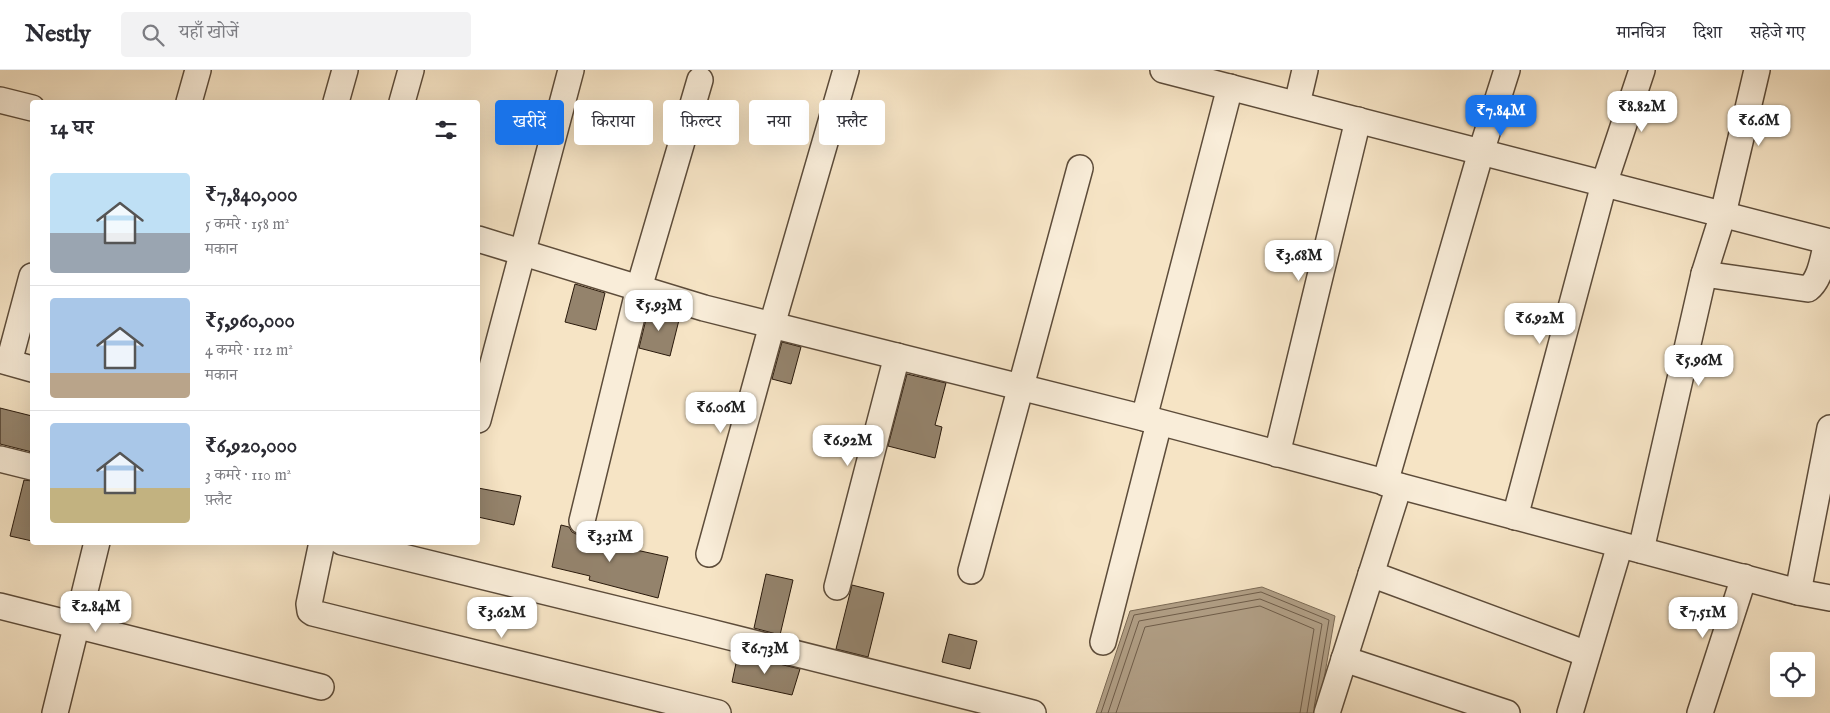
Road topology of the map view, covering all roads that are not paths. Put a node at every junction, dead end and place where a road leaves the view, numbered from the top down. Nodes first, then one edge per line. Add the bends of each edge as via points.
1 (198, 70) edge
2 (345, 70) edge
3 (411, 70) edge
4 (572, 70) edge
5 (846, 70) edge
6 (1163, 70) edge
7 (1305, 70) edge
8 (1507, 70) edge
9 (1642, 70) edge
10 (1757, 70) edge
11 (700, 80) dead end
12 (1230, 87) junction
13 (0, 100) edge
14 (190, 100) edge
15 (337, 100) edge
16 (403, 100) edge
17 (1297, 104) junction
18 (30, 108) edge
19 (1358, 120) junction
20 (1481, 152) junction
21 (1080, 168) dead end
22 (1604, 184) junction
23 (1723, 214) junction
24 (480, 240) edge
25 (1828, 242) edge
26 (522, 253) junction
27 (1704, 274) junction
28 (30, 282) edge
29 (639, 288) junction
30 (772, 325) junction
31 (897, 356) junction
32 (4, 361) edge
33 (30, 368) edge
34 (1020, 387) junction
35 (480, 412) edge
36 (1152, 421) junction
37 (1830, 428) edge
38 (1278, 454) junction
39 (0, 459) edge
40 (30, 466) edge
41 (1392, 484) junction
42 (1515, 517) junction
43 (582, 521) dead end
44 (96, 545) edge
45 (321, 545) edge
46 (354, 545) edge
47 (1630, 548) junction
48 (709, 554) dead end
49 (971, 571) dead end
50 (1371, 574) junction
51 (1744, 578) junction
52 (837, 587) dead end
53 (1798, 592) junction
54 (1830, 598) edge
55 (0, 606) edge
56 (77, 626) junction
57 (1103, 642) dead end
58 (1588, 654) junction
59 (1344, 659) junction
60 (321, 687) dead end
61 (55, 713) edge
62 (718, 713) edge
63 (1033, 713) edge
64 (1327, 713) edge
65 (1507, 713) edge
66 (1570, 713) edge
67 (1700, 713) edge

1 - 14 street
2 - 15 street
3 - 16 street
4 - 26 street
5 - 30 street
6 - 12 street
7 - 17 street
8 - 20 street
9 - 22 street
10 - 23 street
11 - 29 street
12 - 17 street
12 - 36 street
13 - 18 street
17 - 19 street
19 - 20 street
19 - 38 street
20 - 22 street
20 - 41 street
21 - 34 street
22 - 23 street
22 - 42 street
23 - 25 street
23 - 27 street
24 - 26 street
25 - 27 street via 1818,276 1808,289
26 - 29 street
26 - 35 street
27 - 47 street
28 - 32 street
29 - 30 street
29 - 43 street
30 - 31 street
30 - 48 street
31 - 34 street
31 - 52 street
32 - 33 street
34 - 36 street
34 - 49 street
36 - 38 street
36 - 57 street
37 - 53 street
38 - 41 street
39 - 40 street
41 - 42 street
41 - 50 street
42 - 47 street
44 - 56 street
45 - 62 street via 309,608 313,613
46 - 63 street
47 - 51 street
47 - 58 street
50 - 58 street
50 - 59 street
51 - 53 street
51 - 67 street
53 - 54 street
55 - 56 street
56 - 60 street
56 - 61 street
58 - 66 street
59 - 64 street
59 - 65 street

